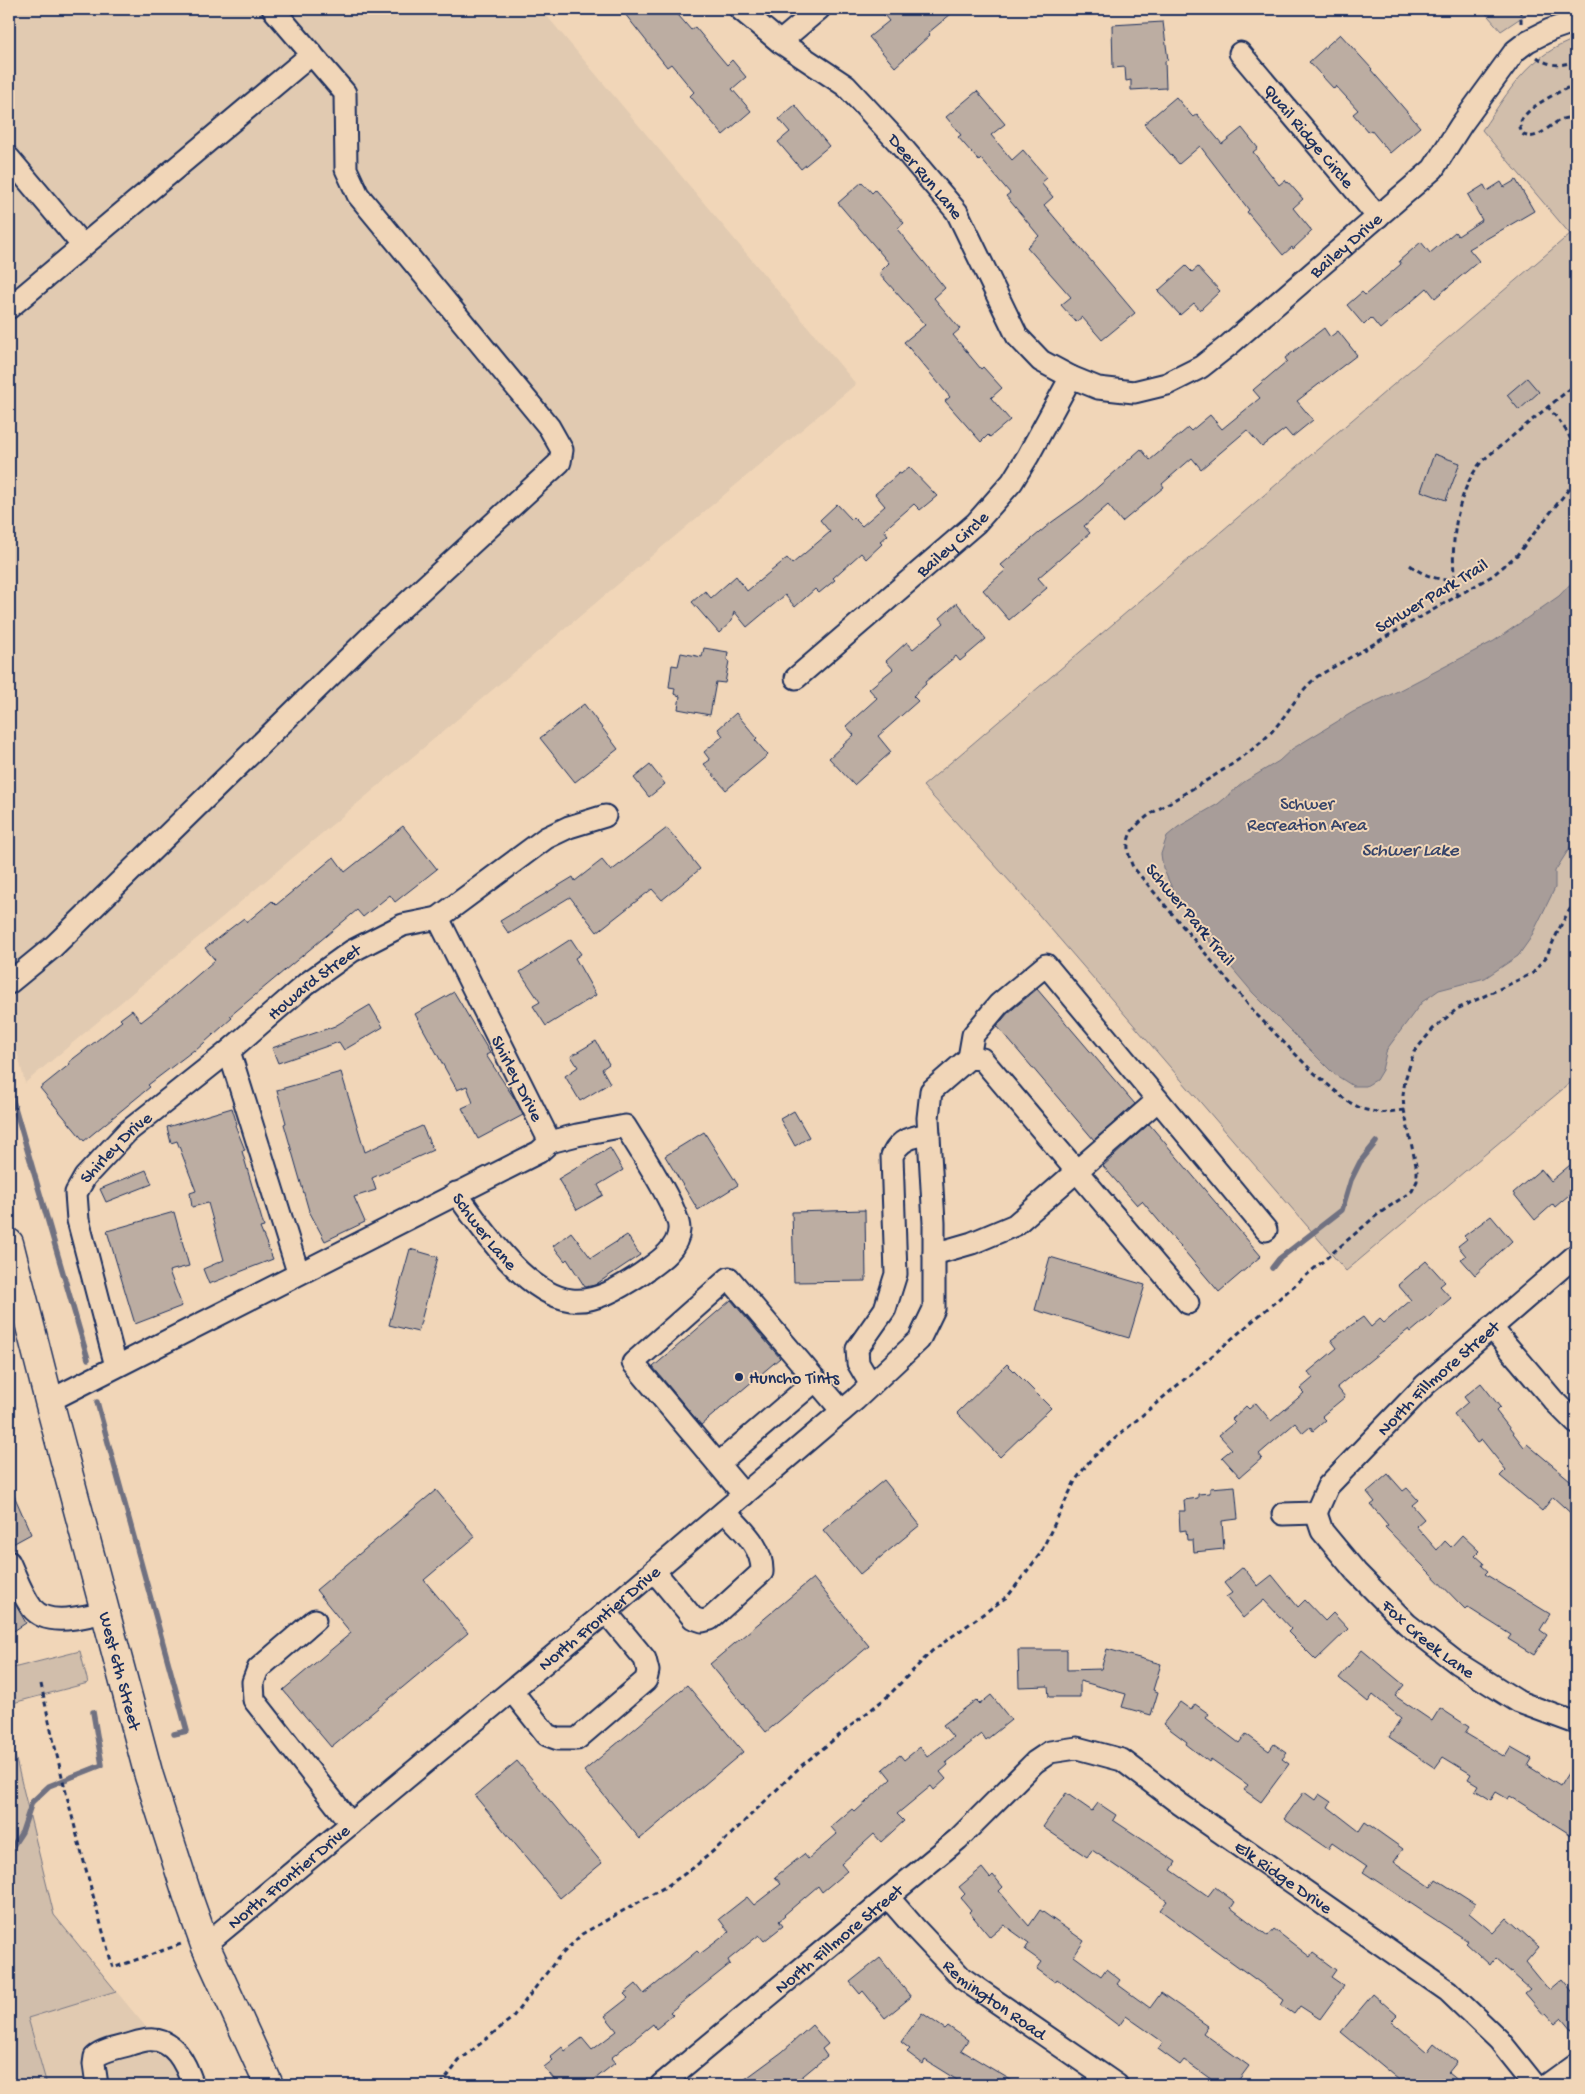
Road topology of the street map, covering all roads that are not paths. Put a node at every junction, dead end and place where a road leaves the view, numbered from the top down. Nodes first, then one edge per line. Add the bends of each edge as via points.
1 (273, 9) edge
2 (740, 9) edge
3 (819, 9) edge
4 (1576, 21) edge
5 (780, 42) junction
6 (1240, 53) dead end
7 (312, 54) junction
8 (9, 158) edge
9 (1378, 218) junction
10 (83, 246) junction
11 (9, 308) edge
12 (1071, 377) junction
13 (796, 678) dead end
14 (605, 816) dead end
15 (438, 918) junction
16 (9, 983) edge
17 (229, 1051) junction
18 (969, 1058) junction
19 (1158, 1100) junction
20 (929, 1134) junction
21 (550, 1142) junction
22 (1077, 1171) junction
23 (456, 1193) junction
24 (1266, 1230) dead end
25 (9, 1243) edge
26 (934, 1254) junction
27 (1576, 1255) edge
28 (298, 1272) junction
29 (1188, 1304) dead end
30 (1491, 1327) junction
31 (116, 1366) junction
32 (816, 1380) junction
33 (871, 1385) junction
34 (49, 1401) junction
35 (842, 1411) junction
36 (1576, 1423) edge
37 (718, 1464) junction
38 (744, 1495) junction
39 (725, 1510) junction
40 (1316, 1513) junction
41 (1283, 1514) dead end
42 (9, 1562) edge
43 (654, 1571) junction
44 (106, 1612) junction
45 (606, 1612) junction
46 (315, 1620) dead end
47 (512, 1691) junction
48 (1576, 1723) edge
49 (1010, 1787) joint
50 (351, 1824) junction
51 (888, 1897) junction
52 (204, 1941) junction
53 (1576, 2064) edge
54 (97, 2085) edge
55 (193, 2085) edge
56 (270, 2085) edge
57 (661, 2085) edge
58 (1117, 2085) edge
59 (1535, 2085) edge
60 (1547, 2085) edge

1 - 7 street
2 - 5 street, Deer Run Lane
3 - 5 street
4 - 9 street, Bailey Drive via 1550,30 1515,51 1433,169
5 - 12 street, Deer Run Lane via 846,86 897,141 957,212 1017,336 1041,361
6 - 9 street, Quail Ridge Circle
7 - 10 street
7 - 16 street via 345,93 346,169 358,196 549,426 562,450 560,462 368,639 53,947
8 - 10 street
9 - 12 street, Bailey Drive via 1201,367 1167,384 1134,392 1098,388
10 - 11 street
12 - 13 street, Bailey Circle via 1012,482 976,523
14 - 15 street, Howard Street via 546,838
15 - 17 street, Howard Street via 403,925 352,951 306,984
15 - 21 street, Shirley Drive
17 - 28 street
17 - 31 street, Shirley Drive via 127,1132 84,1177 76,1193 78,1220
18 - 19 street via 973,1035 999,1004 1046,965
18 - 20 street, North Frontier Drive via 931,1091
18 - 22 street via 982,1059
19 - 22 street
19 - 24 street
20 - 26 street, North Frontier Drive
20 - 33 street via 906,1138 896,1146 892,1156 896,1274 885,1309 857,1349 858,1363
21 - 23 street, Shirley Drive via 539,1152
21 - 23 street, Schwer Lane via 625,1126 665,1192 680,1228 676,1245 625,1285 597,1297 571,1300 552,1294 523,1274 499,1251
22 - 26 street via 1015,1225 972,1244
22 - 29 street
23 - 28 street, Schwer Lane
25 - 34 main road, West 6th Street
26 - 33 street, North Frontier Drive via 934,1309 919,1340
27 - 30 street, North Fillmore Street
28 - 31 street, Schwer Lane
30 - 36 street
30 - 40 street, North Fillmore Street via 1425,1384 1367,1444 1328,1486
31 - 34 street, Schwer Lane
32 - 35 street
32 - 37 street
32 - 37 street via 729,1278 633,1363
33 - 35 street, North Frontier Drive
34 - 44 main road, West 6th Street
35 - 38 street, North Frontier Drive
37 - 38 street
38 - 39 street, North Frontier Drive
39 - 43 street, North Frontier Drive
39 - 43 street via 758,1550 762,1572 710,1619 693,1618
40 - 41 street
40 - 48 street, Fox Creek Lane via 1322,1531 1356,1572 1407,1624 1457,1664 1519,1702
42 - 44 street via 32,1608 42,1616 58,1620
43 - 45 street, North Frontier Drive
44 - 52 main road, West 6th Street via 149,1776
45 - 47 street, North Frontier Drive
45 - 47 street via 646,1659 646,1680 577,1739 558,1739 547,1735
46 - 50 street via 258,1669 253,1682 254,1700
47 - 50 street, North Frontier Drive
49 - 51 street, North Fillmore Street via 958,1839
49 - 59 street, Elk Ridge Drive via 1050,1752 1077,1748 1122,1760 1448,1991 1499,2040
50 - 52 street, North Frontier Drive
51 - 57 street, North Fillmore Street
51 - 58 street, Remington Road via 962,1978
52 - 56 main road, West 6th Street
53 - 60 street
54 - 55 street via 96,2057 149,2040 175,2049

